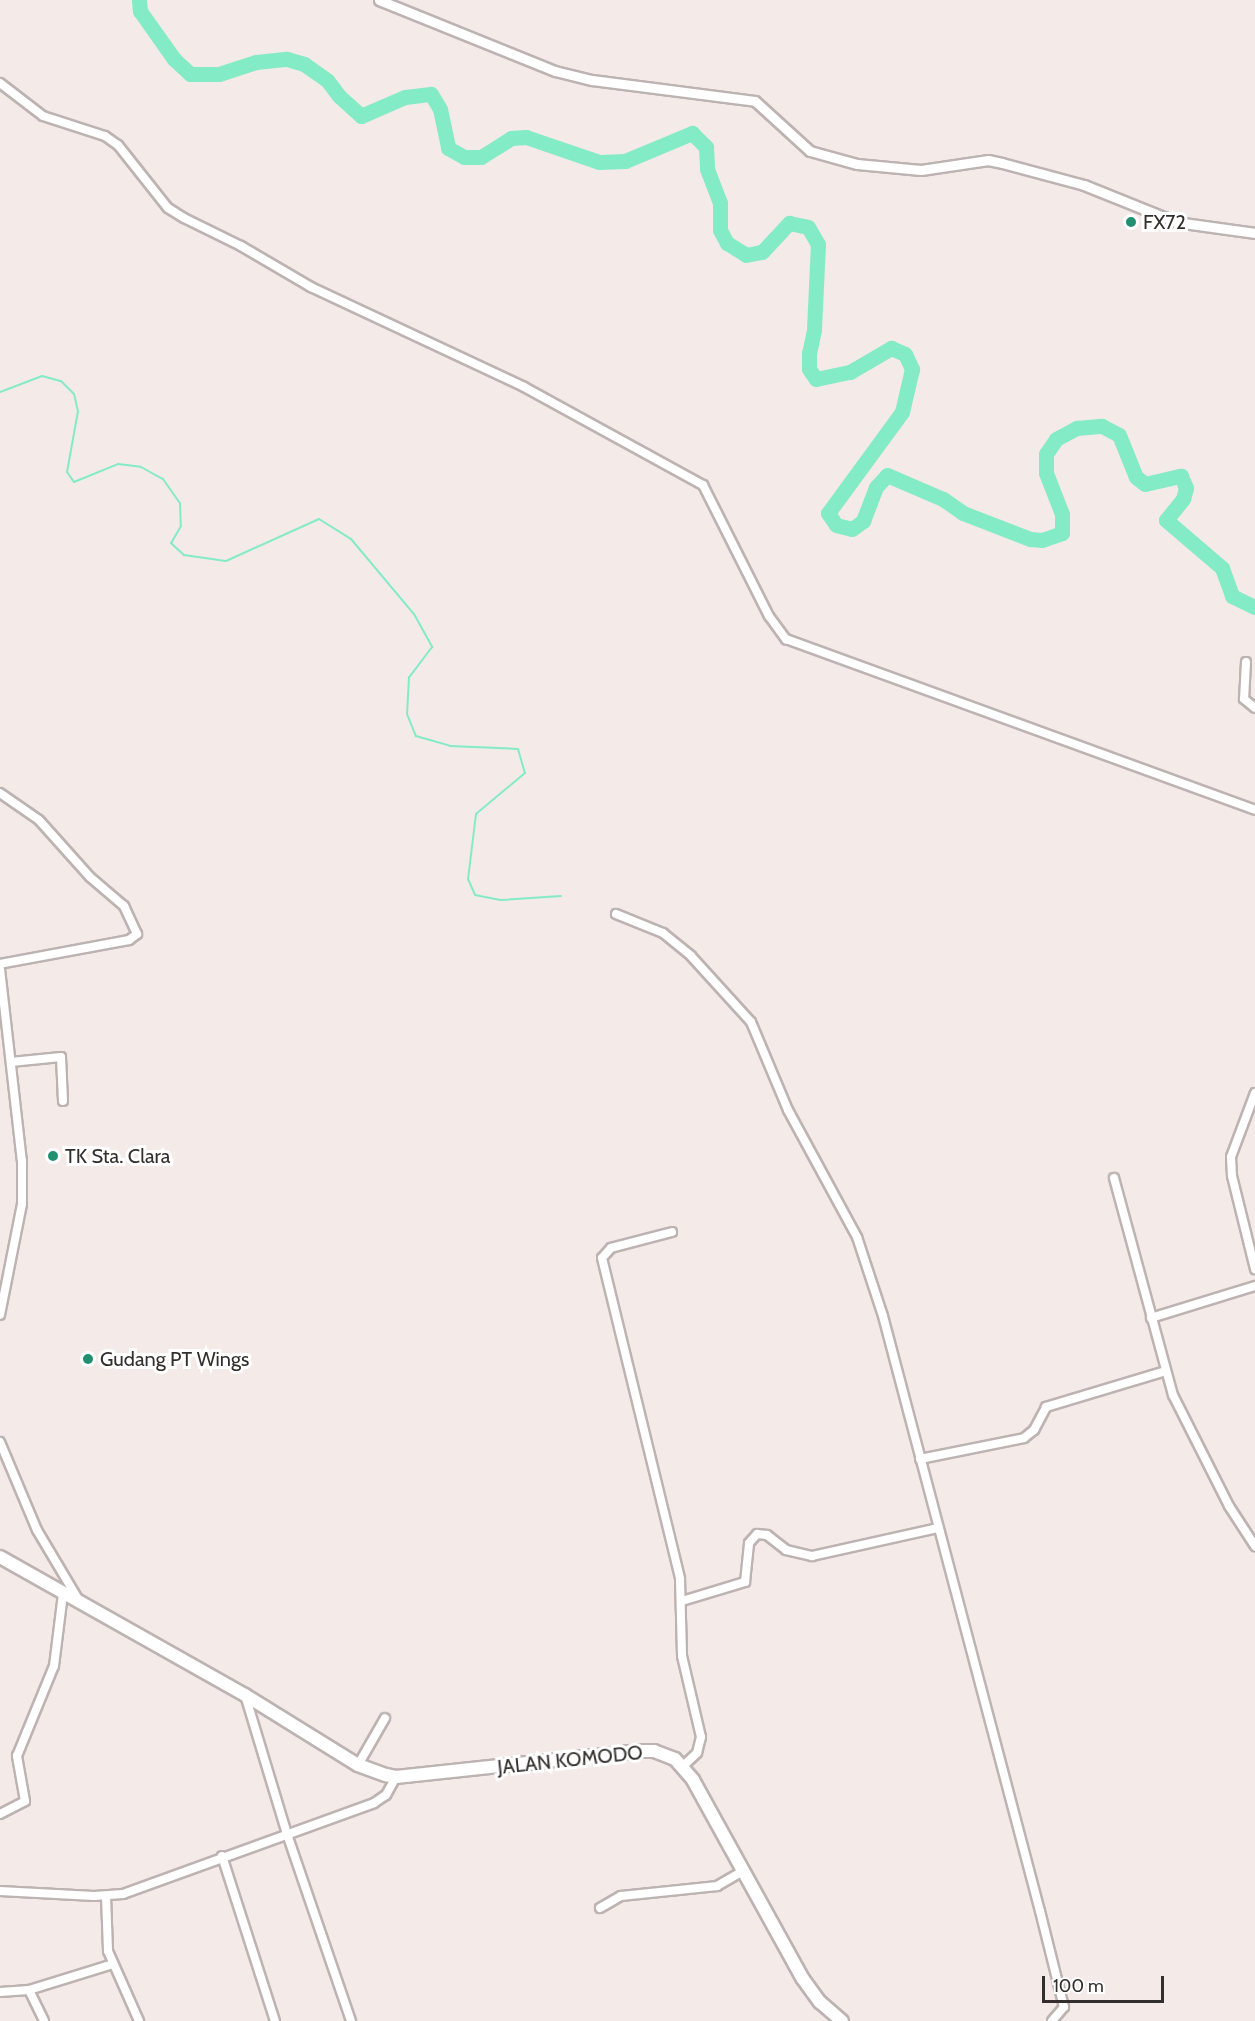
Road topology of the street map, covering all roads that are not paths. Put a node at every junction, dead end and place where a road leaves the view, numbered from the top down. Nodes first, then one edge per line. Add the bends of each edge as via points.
1 (379, 0) edge
2 (0, 82) edge
3 (1255, 233) edge
4 (1246, 662) dead end
5 (1255, 708) edge
6 (0, 793) edge
7 (1255, 810) edge
8 (616, 914) dead end
9 (0, 964) edge
10 (0, 969) edge
11 (11, 1062) junction
12 (1255, 1093) edge
13 (63, 1101) dead end
14 (1114, 1178) dead end
15 (672, 1232) dead end
16 (1255, 1269) edge
17 (1255, 1286) edge
18 (0, 1315) edge
19 (1150, 1317) junction
20 (1166, 1371) junction
21 (0, 1442) edge
22 (920, 1459) junction
23 (938, 1528) junction
24 (1255, 1546) edge
25 (0, 1557) edge
26 (63, 1593) junction
27 (682, 1601) junction
28 (80, 1602) junction
29 (245, 1695) junction
30 (385, 1718) dead end
31 (358, 1765) junction
32 (684, 1765) junction
33 (396, 1777) junction
34 (0, 1814) edge
35 (287, 1834) junction
36 (222, 1856) junction
37 (741, 1872) junction
38 (0, 1891) edge
39 (106, 1896) junction
40 (600, 1908) dead end
41 (113, 1964) junction
42 (29, 1990) junction
43 (0, 1992) edge
44 (44, 2021) edge
45 (139, 2021) edge
46 (275, 2021) edge
47 (351, 2021) edge
48 (842, 2021) edge
49 (1052, 2021) edge

1 - 3 street via 555,71 592,80 755,101 810,151 857,164 921,170 988,160 1084,185 1176,222
2 - 7 street via 43,116 105,136 118,145 168,208 184,218 311,288 525,387 703,485 769,616 786,639
4 - 5 street via 1244,699
6 - 9 street via 39,820 90,877 124,906 137,934 129,940
8 - 22 street via 663,933 691,956 751,1022 788,1110 857,1237 883,1316
10 - 11 street
11 - 13 street via 61,1057
11 - 18 street via 22,1161 22,1204
12 - 16 street via 1231,1157 1232,1176
14 - 19 street
15 - 27 street via 611,1248 602,1258
17 - 19 street
19 - 20 street
20 - 22 street via 1046,1407 1034,1430 1024,1438
20 - 24 street via 1173,1395 1229,1506
21 - 28 street via 37,1530
22 - 23 street
23 - 27 street via 812,1556 786,1550 765,1533 757,1534 749,1546 745,1582
23 - 49 street via 1064,2007
25 - 26 highway, JALAN KOMODO
26 - 28 highway, JALAN KOMODO
26 - 34 street via 54,1666 17,1756 25,1801
27 - 32 street via 682,1656 701,1737 697,1753
28 - 29 highway, JALAN KOMODO
29 - 31 highway, JALAN KOMODO
29 - 35 street
30 - 31 street
31 - 33 highway, JALAN KOMODO
32 - 33 highway, JALAN KOMODO via 647,1751
32 - 37 highway
33 - 35 street via 386,1795 374,1803
35 - 36 street
35 - 47 street
36 - 39 street
36 - 46 street
37 - 40 street via 717,1886 619,1897
37 - 48 highway via 811,1991
38 - 39 street
39 - 41 street via 107,1946
41 - 42 street
41 - 45 street
42 - 43 street
42 - 44 street

